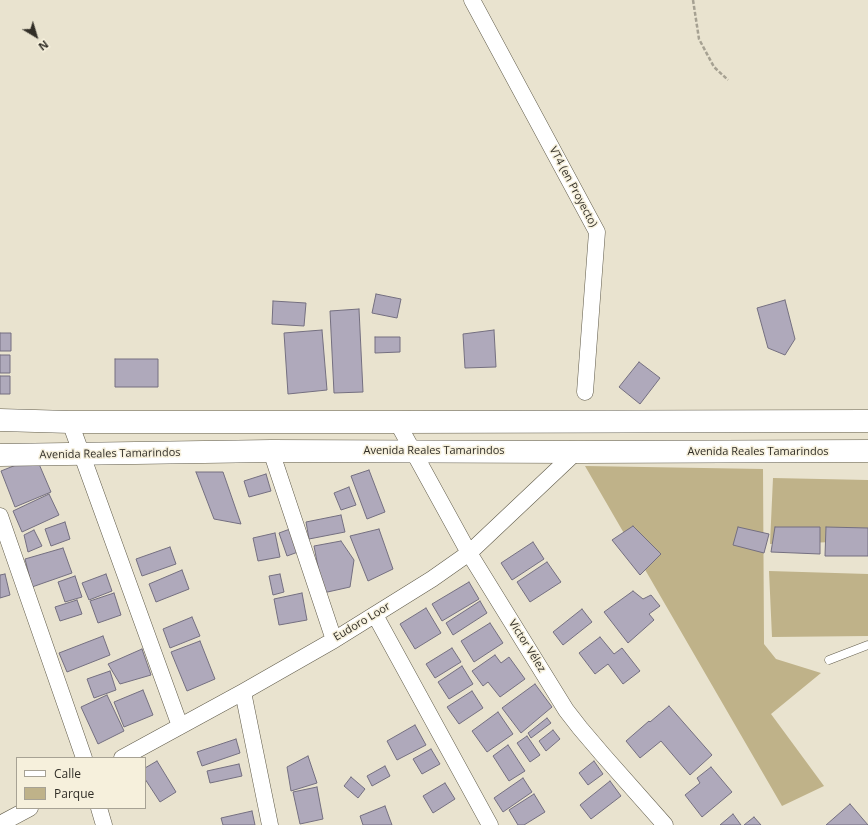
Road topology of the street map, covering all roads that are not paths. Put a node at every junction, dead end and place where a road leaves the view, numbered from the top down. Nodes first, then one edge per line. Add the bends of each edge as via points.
1 (472, 0) edge
2 (585, 392) dead end
3 (0, 420) edge
4 (868, 421) edge
5 (70, 422) junction
6 (396, 422) junction
7 (271, 451) junction
8 (413, 451) junction
9 (868, 451) edge
10 (576, 452) junction
11 (0, 455) edge
12 (82, 455) junction
13 (0, 516) edge
14 (469, 553) junction
15 (375, 615) junction
16 (334, 640) junction
17 (868, 644) edge
18 (829, 660) dead end
19 (243, 692) junction
20 (180, 726) junction
21 (84, 757) edge
22 (124, 757) edge
23 (28, 809) edge
24 (99, 809) edge
25 (0, 824) edge
26 (104, 825) edge
27 (270, 825) edge
28 (490, 825) edge
29 (665, 825) edge

1 - 2 street, VT4 (en Proyecto) via 597,232
3 - 5 main road
4 - 6 main road
5 - 6 main road
5 - 12 street
6 - 8 street, Victor Vélez
7 - 8 main road, Avenida Reales Tamarindos
7 - 12 main road, Avenida Reales Tamarindos
7 - 16 street
8 - 10 main road, Avenida Reales Tamarindos
8 - 14 street, Victor Vélez
9 - 10 main road, Avenida Reales Tamarindos
10 - 14 street, Eudoro Loor
11 - 12 main road, Avenida Reales Tamarindos
12 - 20 street
13 - 21 street
14 - 15 street, Eudoro Loor
14 - 29 street, Victor Vélez via 566,710
15 - 16 street, Eudoro Loor
15 - 28 street
16 - 19 street, Eudoro Loor
17 - 18 lane
19 - 20 street, Eudoro Loor
19 - 27 street
20 - 22 street, Eudoro Loor
23 - 25 street
24 - 26 street

